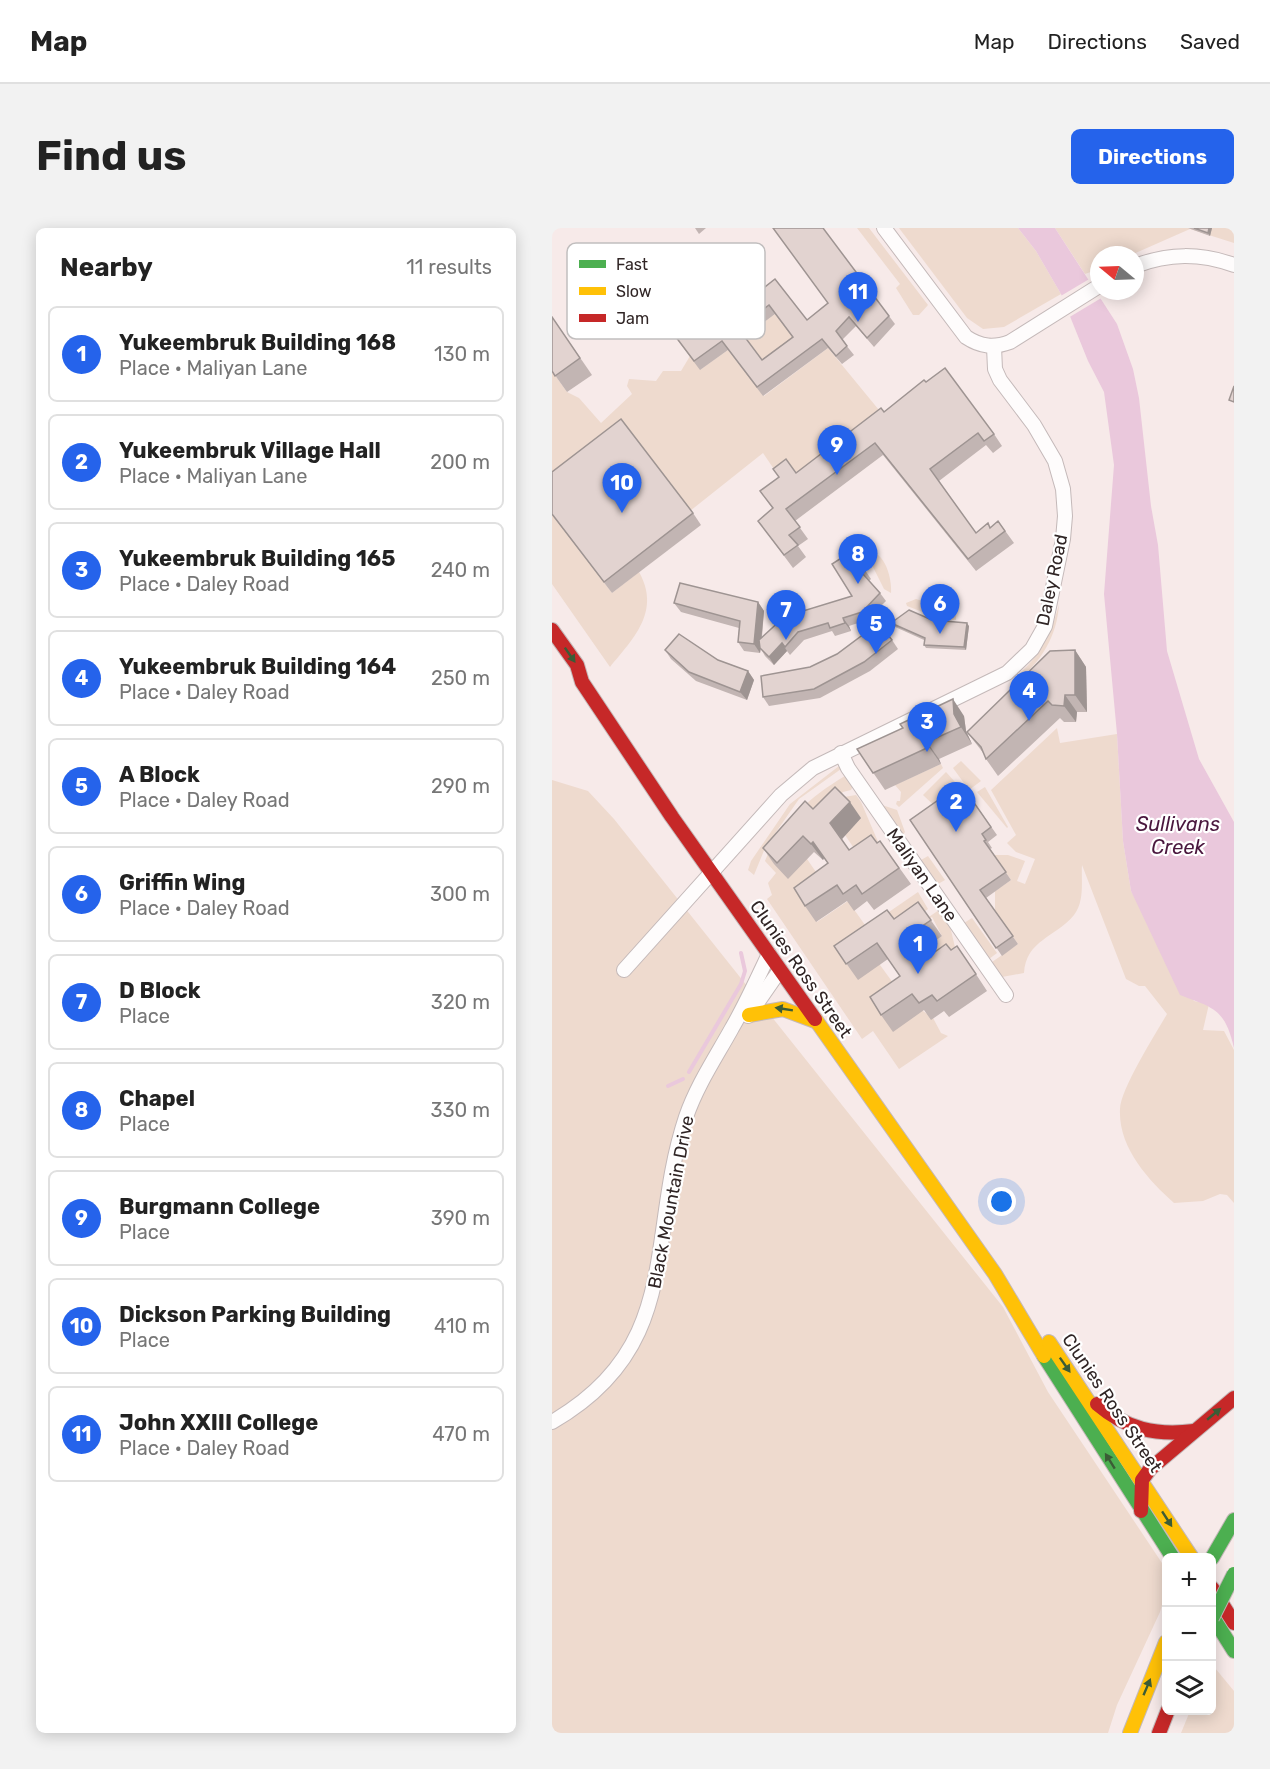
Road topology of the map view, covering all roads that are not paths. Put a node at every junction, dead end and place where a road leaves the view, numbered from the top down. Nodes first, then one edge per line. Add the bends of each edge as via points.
1 (884, 228) edge
2 (1144, 263) edge
3 (1234, 265) edge
4 (1090, 292) edge
5 (994, 347) junction
6 (552, 630) edge
7 (552, 652) edge
8 (582, 682) junction
9 (841, 753) junction
10 (712, 874) junction
11 (769, 954) junction
12 (624, 970) dead end
13 (780, 970) junction
14 (1006, 995) dead end
15 (749, 1015) junction
16 (817, 1022) junction
17 (734, 1026) junction
18 (995, 1274) junction
19 (1080, 1387) junction
20 (1234, 1398) edge
21 (552, 1422) edge
22 (1194, 1431) junction
23 (1142, 1480) junction
24 (1141, 1510) junction
25 (1234, 1520) edge
26 (1170, 1553) edge
27 (1189, 1553) edge
28 (1215, 1553) edge
29 (1234, 1574) edge
30 (1216, 1594) edge
31 (1216, 1609) edge
32 (1216, 1623) edge
33 (1234, 1623) edge
34 (1234, 1652) edge
35 (1162, 1654) edge
36 (1166, 1715) edge
37 (1130, 1733) edge
38 (1159, 1733) edge

1 - 5 street via 971,340
2 - 3 street via 1191,255
4 - 5 street via 1010,342
5 - 9 street, Daley Road via 1000,380 1055,461 1063,489 1063,539 1045,626 1032,649 1007,673
6 -> 8 main road, Clunies Ross Street via 577,665
7 - 8 main road, Clunies Ross Street via 564,669
8 - 10 main road, Clunies Ross Street
9 - 10 street, Daley Road via 813,768 781,795
9 - 14 street, Maliyan Lane
10 - 11 main road, Clunies Ross Street
10 - 12 street, Daley Road
11 - 13 main road, Clunies Ross Street
11 - 17 street, Black Mountain Drive
13 - 15 street, Black Mountain Drive
13 - 16 main road, Clunies Ross Street
16 -> 15 main road via 787,1008 766,1008
15 - 17 street, Black Mountain Drive
16 - 18 main road, Clunies Ross Street
17 - 21 street, Black Mountain Drive via 702,1080 686,1118 674,1167 659,1270 651,1303 631,1347 606,1381
18 -> 19 main road, Clunies Ross Street via 1023,1305
24 -> 18 main road, Clunies Ross Street
19 - 22 main road via 1121,1424 1157,1433
19 - 23 main road, Clunies Ross Street
22 -> 20 main road
22 - 23 main road
23 - 24 main road
23 -> 27 main road, Clunies Ross Street
24 - 26 main road, Clunies Ross Street
25 - 28 main road
29 - 31 main road, bridge
30 - 33 main road
32 - 34 main road
37 -> 35 main road
36 - 38 main road

